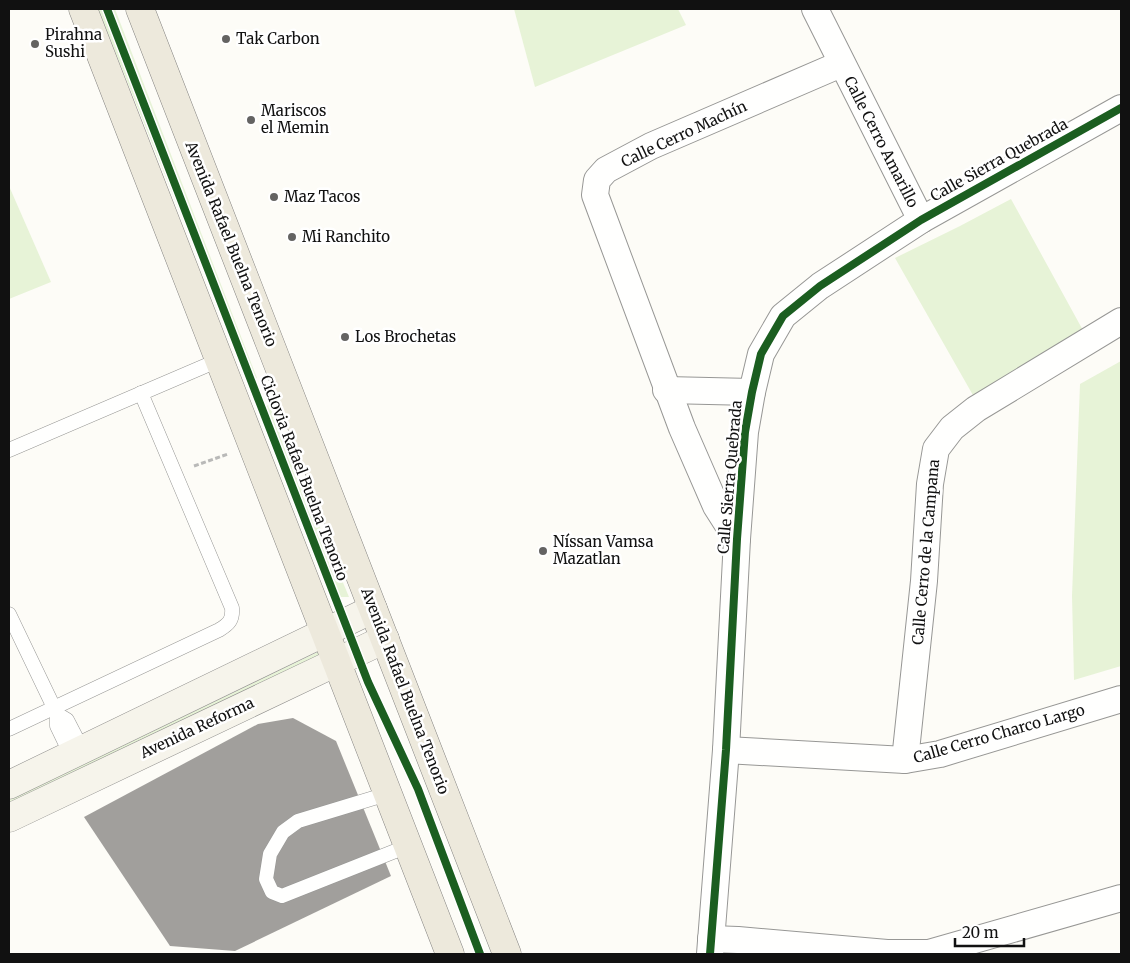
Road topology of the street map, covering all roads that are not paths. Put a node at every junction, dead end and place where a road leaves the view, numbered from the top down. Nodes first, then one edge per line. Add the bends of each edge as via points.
1 (83, 9) edge
2 (140, 9) edge
3 (815, 9) edge
4 (841, 64) junction
5 (1121, 108) edge
6 (921, 220) junction
7 (1121, 321) edge
8 (219, 360) junction
9 (666, 390) junction
10 (752, 392) junction
11 (141, 393) junction
12 (9, 450) edge
13 (737, 539) junction
14 (373, 609) junction
15 (9, 614) edge
16 (324, 632) junction
17 (385, 639) junction
18 (336, 662) junction
19 (1121, 699) edge
20 (56, 711) junction
21 (9, 729) edge
22 (726, 750) junction
23 (77, 752) junction
24 (906, 760) junction
25 (9, 784) edge
26 (387, 794) junction
27 (9, 818) edge
28 (408, 846) junction
29 (1121, 898) edge
30 (710, 946) edge
31 (450, 954) edge
32 (507, 954) edge

1 - 8 main road
2 - 14 main road, Avenida Rafael Buelna Tenorio
3 - 4 street, Calle Cerro Amarillo
4 - 6 street, Calle Cerro Amarillo
4 - 9 street, Calle Cerro Machín via 652,146 606,170 597,180 595,195
5 - 6 street, Calle Sierra Quebrada
6 - 10 street, Calle Sierra Quebrada via 820,286 783,316 761,354
7 - 24 street, Calle Cerro de la Campana via 976,409 952,428 936,448 930,484
8 - 11 lane
8 - 16 main road
9 - 10 street
9 - 13 street, Calle Cerro Machín via 716,506
10 - 13 street, Calle Sierra Quebrada via 745,432
11 - 12 lane
11 - 20 lane via 232,608 232,616 230,623 219,630
13 - 22 street, Calle Sierra Quebrada
14 - 16 main road, Avenida Reforma
14 - 17 main road, Avenida Rafael Buelna Tenorio
15 - 20 lane
16 - 18 main road
16 - 23 main road, Avenida Reforma
17 - 18 main road, Avenida Reforma
17 - 32 main road, Avenida Rafael Buelna Tenorio
18 - 26 main road
18 - 27 main road, Avenida Reforma
19 - 24 street, Calle Cerro Charco Largo via 940,754
20 - 21 lane
20 - 23 lane via 67,720
22 - 24 street, Calle Cerro Charco Largo
22 - 30 street, Calle Sierra Quebrada
23 - 25 main road, Avenida Reforma
26 - 28 main road
26 - 28 lane via 298,821 283,832 270,854 266,879 272,892 282,896
28 - 31 main road
29 - 30 street via 929,953

